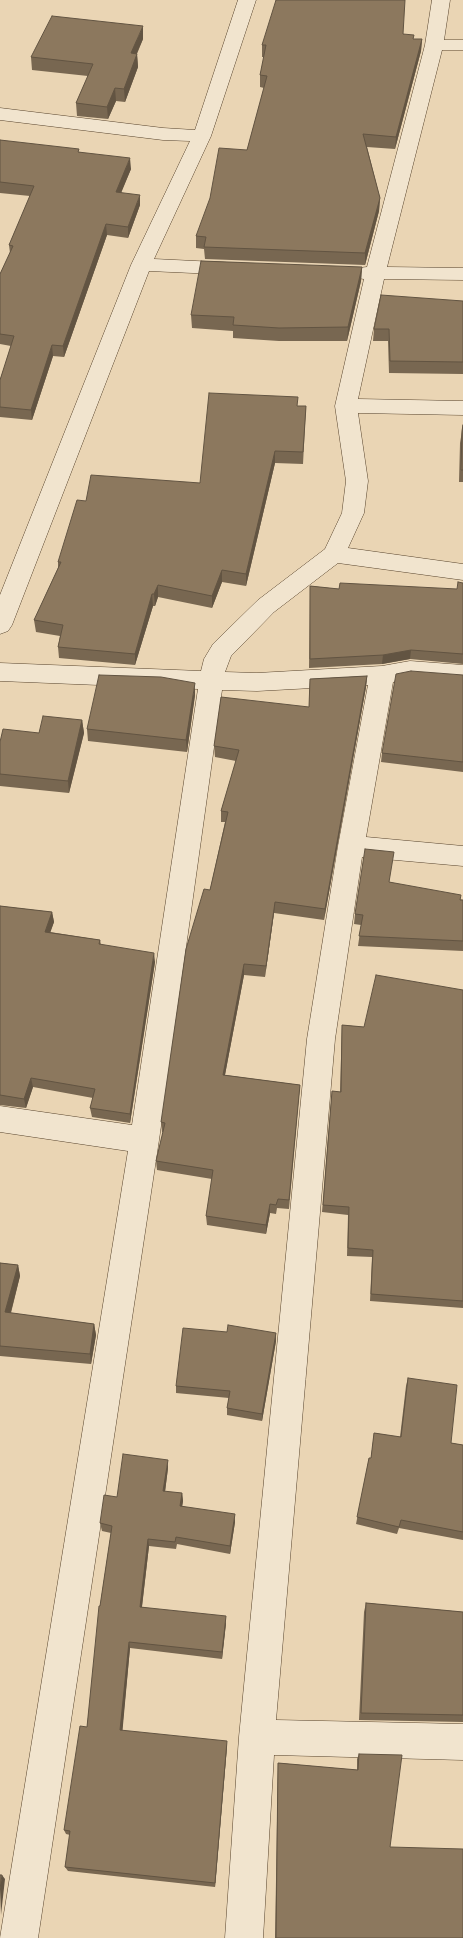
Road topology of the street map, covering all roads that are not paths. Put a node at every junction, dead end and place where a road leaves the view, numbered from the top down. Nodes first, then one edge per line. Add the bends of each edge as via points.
1 (247, 0) edge
2 (441, 0) edge
3 (434, 45) junction
4 (463, 45) edge
5 (0, 114) edge
6 (202, 136) junction
7 (141, 265) junction
8 (256, 270) edge
9 (340, 273) edge
10 (375, 273) junction
11 (463, 274) edge
12 (346, 406) junction
13 (463, 408) edge
14 (334, 554) junction
15 (463, 572) edge
16 (0, 624) edge
17 (0, 672) edge
18 (463, 674) edge
19 (382, 675) junction
20 (211, 681) junction
21 (351, 846) junction
22 (463, 856) edge
23 (0, 1119) edge
24 (144, 1140) junction
25 (258, 1737) junction
26 (463, 1742) edge
27 (20, 1938) edge
28 (244, 1938) edge

1 - 6 street
2 - 3 street
3 - 4 street
3 - 10 street
5 - 6 street
6 - 7 street
7 - 8 street
7 - 16 street
9 - 10 street
10 - 11 street
10 - 12 street
12 - 13 street
12 - 14 street via 357,481 353,513
14 - 15 street
14 - 20 street via 266,606 228,643 216,659
17 - 20 street
18 - 19 street via 410,670
19 - 20 street via 257,682
19 - 21 street
20 - 24 street
21 - 22 street
21 - 25 street via 321,1039
23 - 24 street
24 - 27 street
25 - 26 street
25 - 28 street

